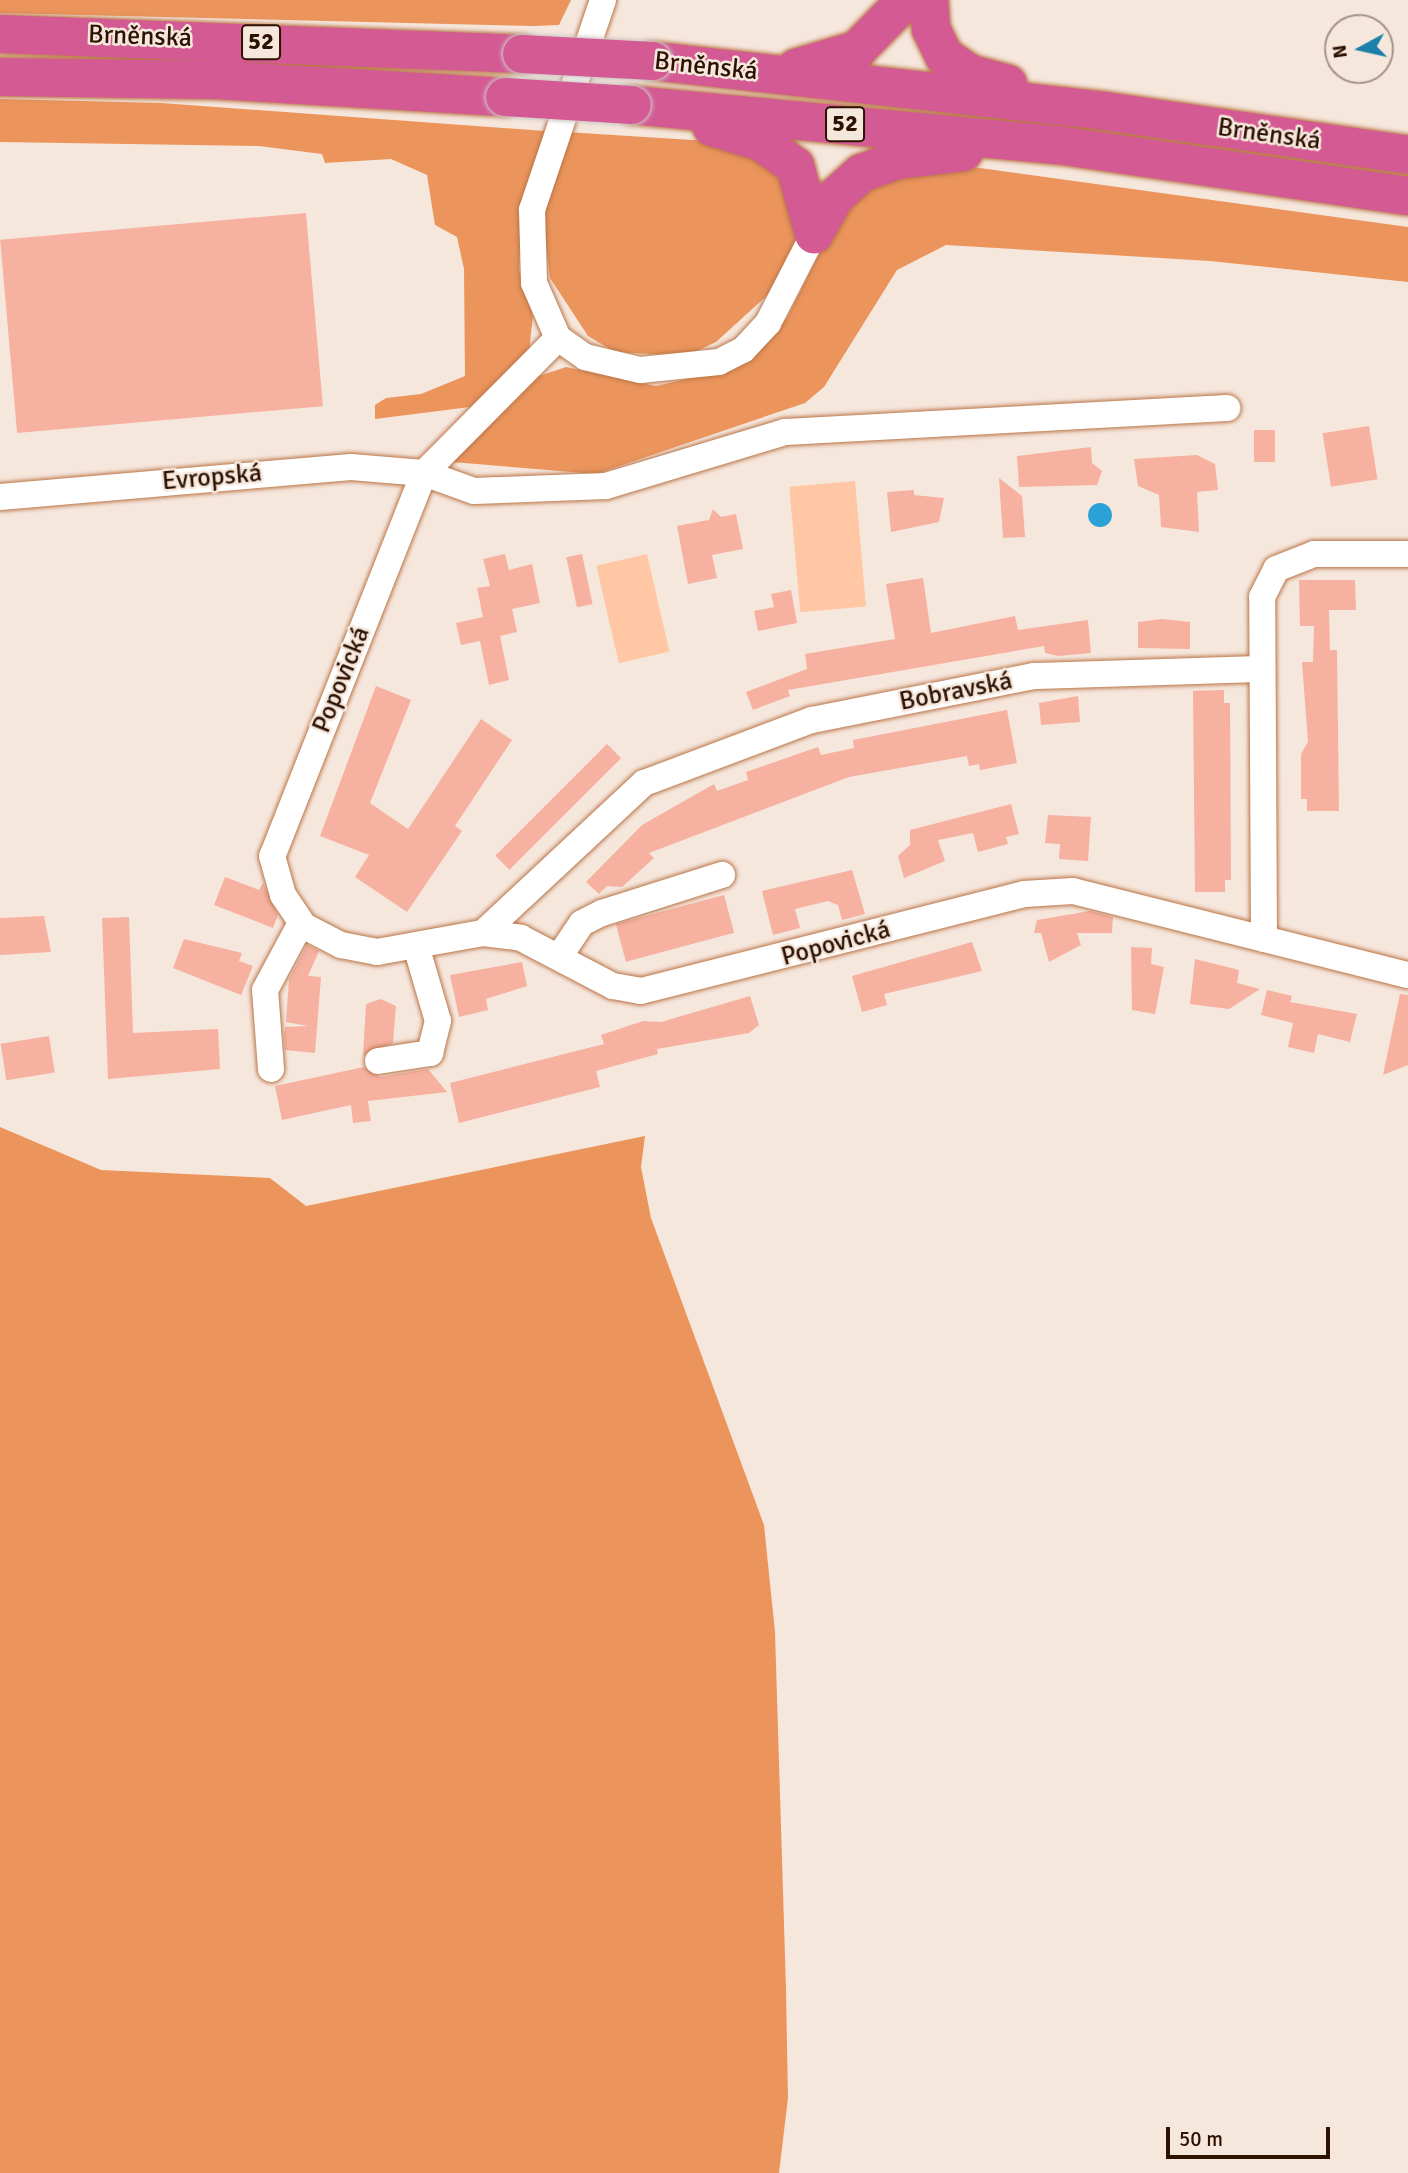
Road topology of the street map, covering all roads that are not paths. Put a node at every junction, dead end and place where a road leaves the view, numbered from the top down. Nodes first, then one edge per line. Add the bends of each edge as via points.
1 (603, 0) edge
2 (906, 0) edge
3 (929, 0) edge
4 (0, 34) edge
5 (770, 74) junction
6 (0, 77) edge
7 (632, 105) junction
8 (1104, 111) junction
9 (1058, 145) junction
10 (1408, 155) edge
11 (1408, 196) edge
12 (814, 234) junction
13 (558, 338) junction
14 (1227, 408) dead end
15 (424, 473) junction
16 (0, 497) edge
17 (1408, 554) edge
18 (1262, 669) junction
19 (722, 875) dead end
20 (301, 923) junction
21 (483, 933) junction
22 (1264, 939) junction
23 (417, 949) junction
24 (561, 954) junction
25 (1408, 975) edge
26 (378, 1061) dead end
27 (271, 1069) dead end

1 - 13 street via 532,210 534,284
2 - 5 highway via 857,50
3 - 8 highway via 934,39 958,68
4 - 5 highway, Brněnská / 52, bridge via 522,54 653,61
5 - 8 highway, Brněnská / 52
6 - 7 highway, Brněnská / 52, bridge via 216,80
7 - 9 highway, Brněnská / 52
7 - 12 highway via 780,153 803,178
8 - 10 highway, Brněnská / 52
9 - 11 highway, Brněnská / 52
9 - 12 highway via 881,165 842,190
12 - 13 street via 768,323 743,350 719,362 640,370 585,357
13 - 15 street
14 - 15 street via 786,432 606,485 474,491
15 - 16 street, Evropská via 351,467
15 - 20 street, Popovická via 272,856 283,895
17 - 18 street via 1314,554 1276,569 1262,597
18 - 21 street, Bobravská via 1034,676 812,720 644,783
18 - 22 street
19 - 24 street via 601,912 582,923
20 - 23 street, Popovická via 358,950
20 - 27 street via 265,990
21 - 23 street, Popovická
21 - 24 street, Popovická via 536,942
22 - 24 street, Popovická via 1073,891 1024,894 653,991 613,986
22 - 25 street, Popovická
23 - 26 street via 438,1021 430,1053

